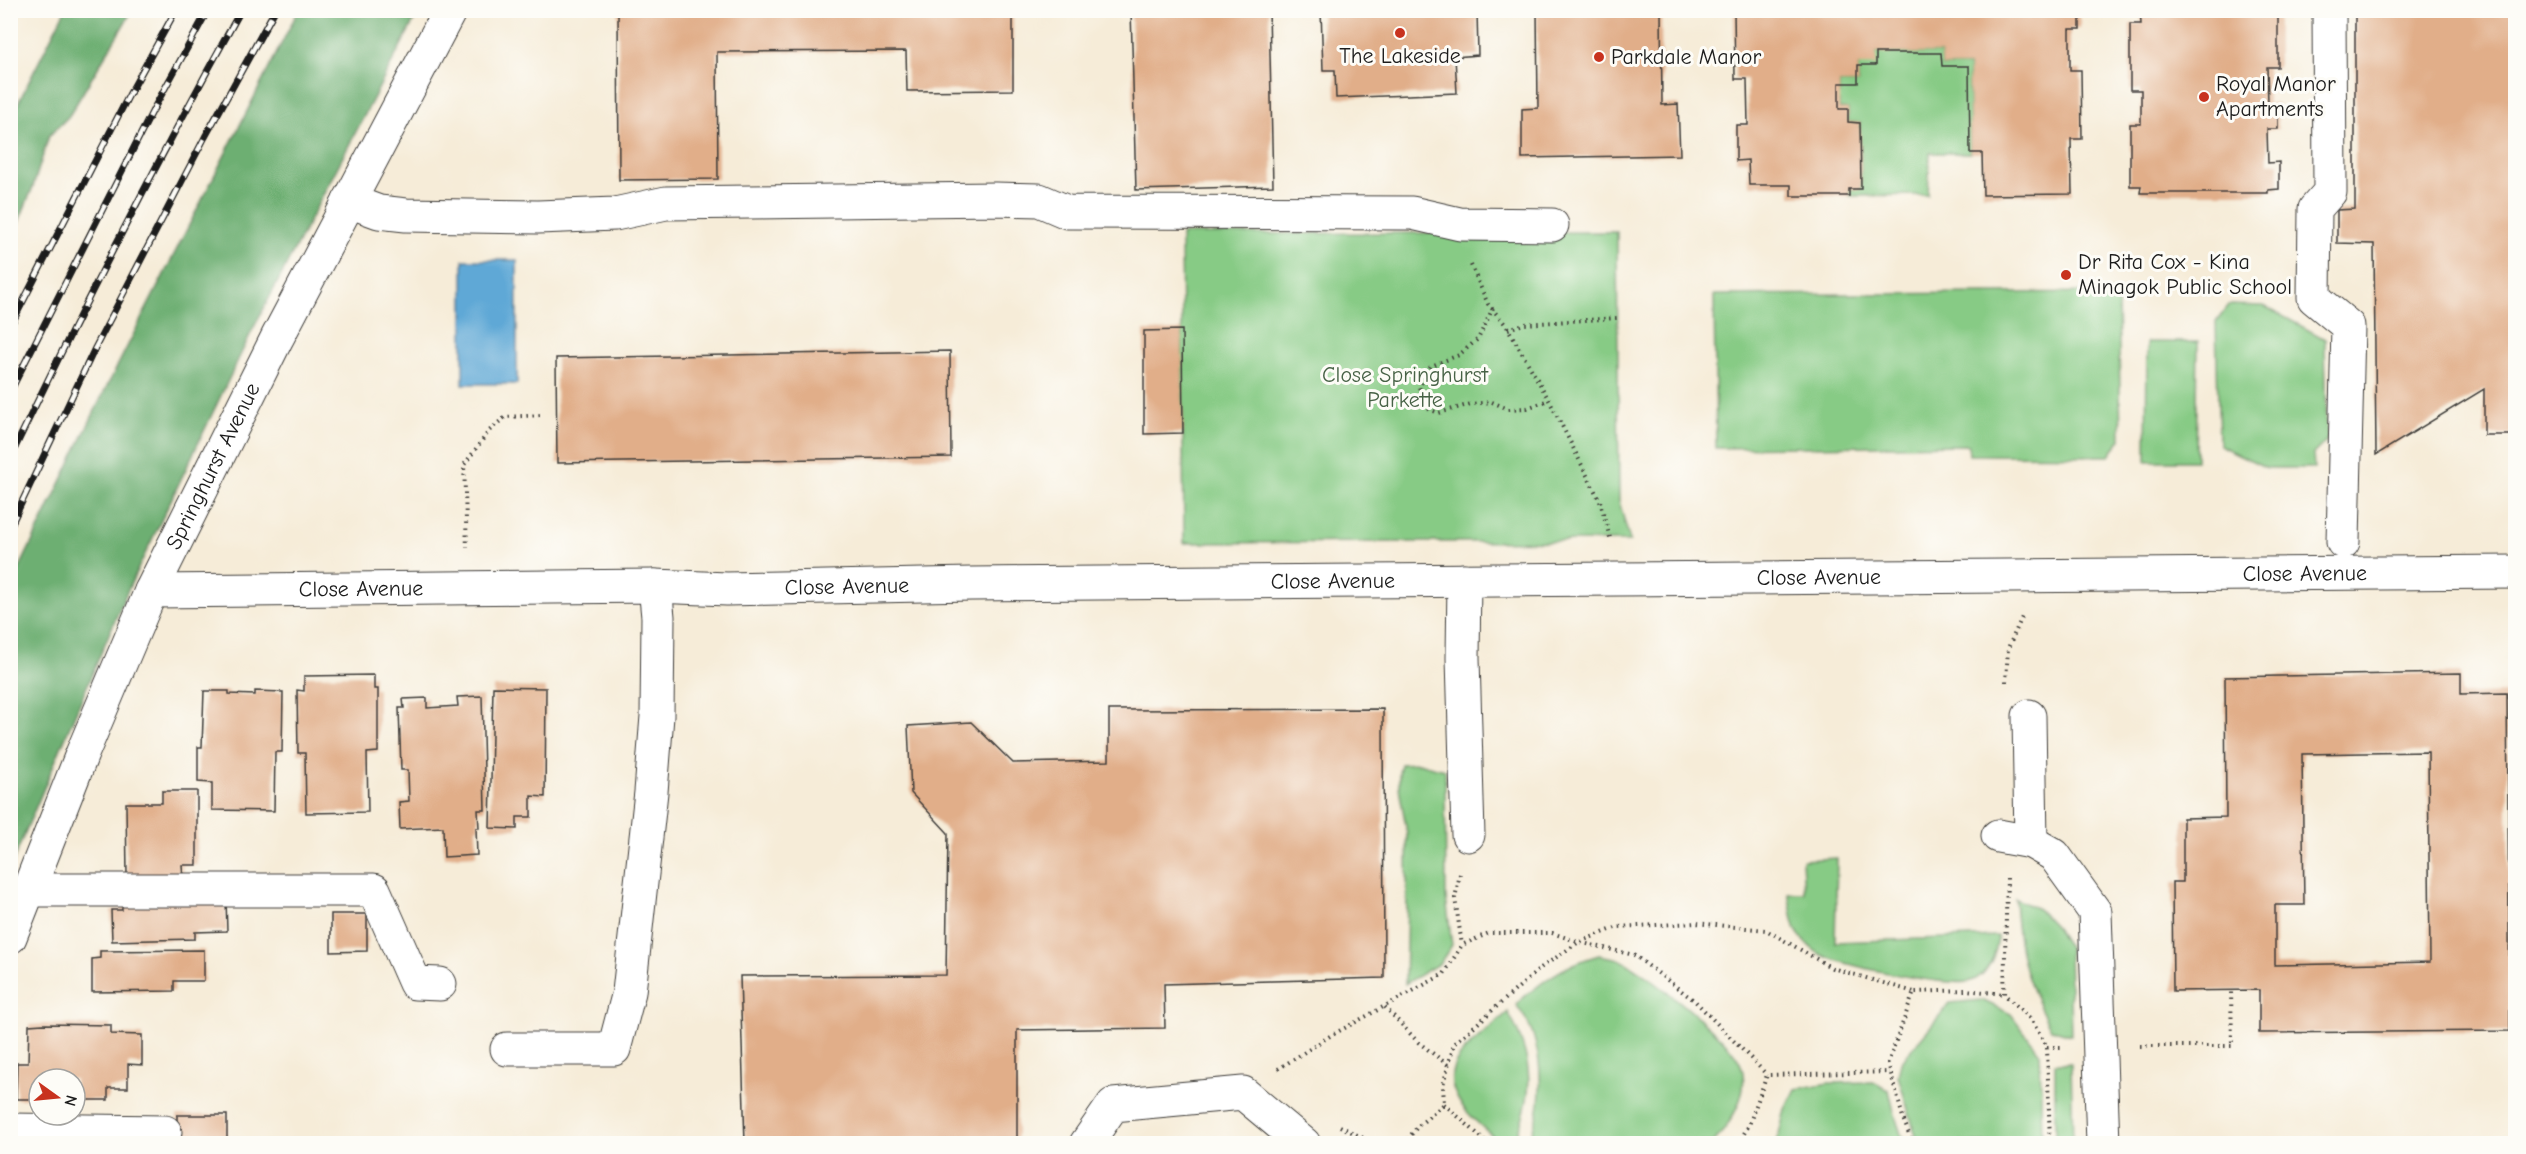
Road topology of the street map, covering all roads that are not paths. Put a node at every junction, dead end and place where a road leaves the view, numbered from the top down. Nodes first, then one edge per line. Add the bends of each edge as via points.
1 (450, 10) edge
2 (2329, 10) edge
3 (349, 201) junction
4 (1552, 225) dead end
5 (2343, 542) dead end
6 (2516, 572) edge
7 (1464, 580) junction
8 (656, 586) junction
9 (151, 591) junction
10 (2029, 716) dead end
11 (1468, 835) road end
12 (1998, 836) dead end
13 (2031, 842) junction
14 (28, 890) junction
15 (10, 937) edge
16 (440, 984) dead end
17 (507, 1049) dead end
18 (10, 1130) edge
19 (165, 1132) dead end
20 (1086, 1143) edge
21 (1304, 1143) edge
22 (2103, 1143) edge

1 - 3 street, Springhurst Avenue
2 - 5 street via 2330,192 2315,209 2314,298 2348,326
3 - 4 street via 379,212 406,215 538,216 615,214 666,203 995,199 1039,201 1067,212 1412,213 1460,224
3 - 9 street, Springhurst Avenue
6 - 7 street, Close Avenue
7 - 8 street, Close Avenue via 727,589
7 - 11 street
8 - 9 street, Close Avenue
8 - 17 street via 657,716 651,792 629,992 614,1049
9 - 14 street, Springhurst Avenue
10 - 13 street
12 - 13 street
13 - 22 street via 2054,855 2094,912
14 - 15 street, Springhurst Avenue
14 - 16 street via 374,890 415,983
18 - 19 street
20 - 21 street via 1113,1105 1243,1093

